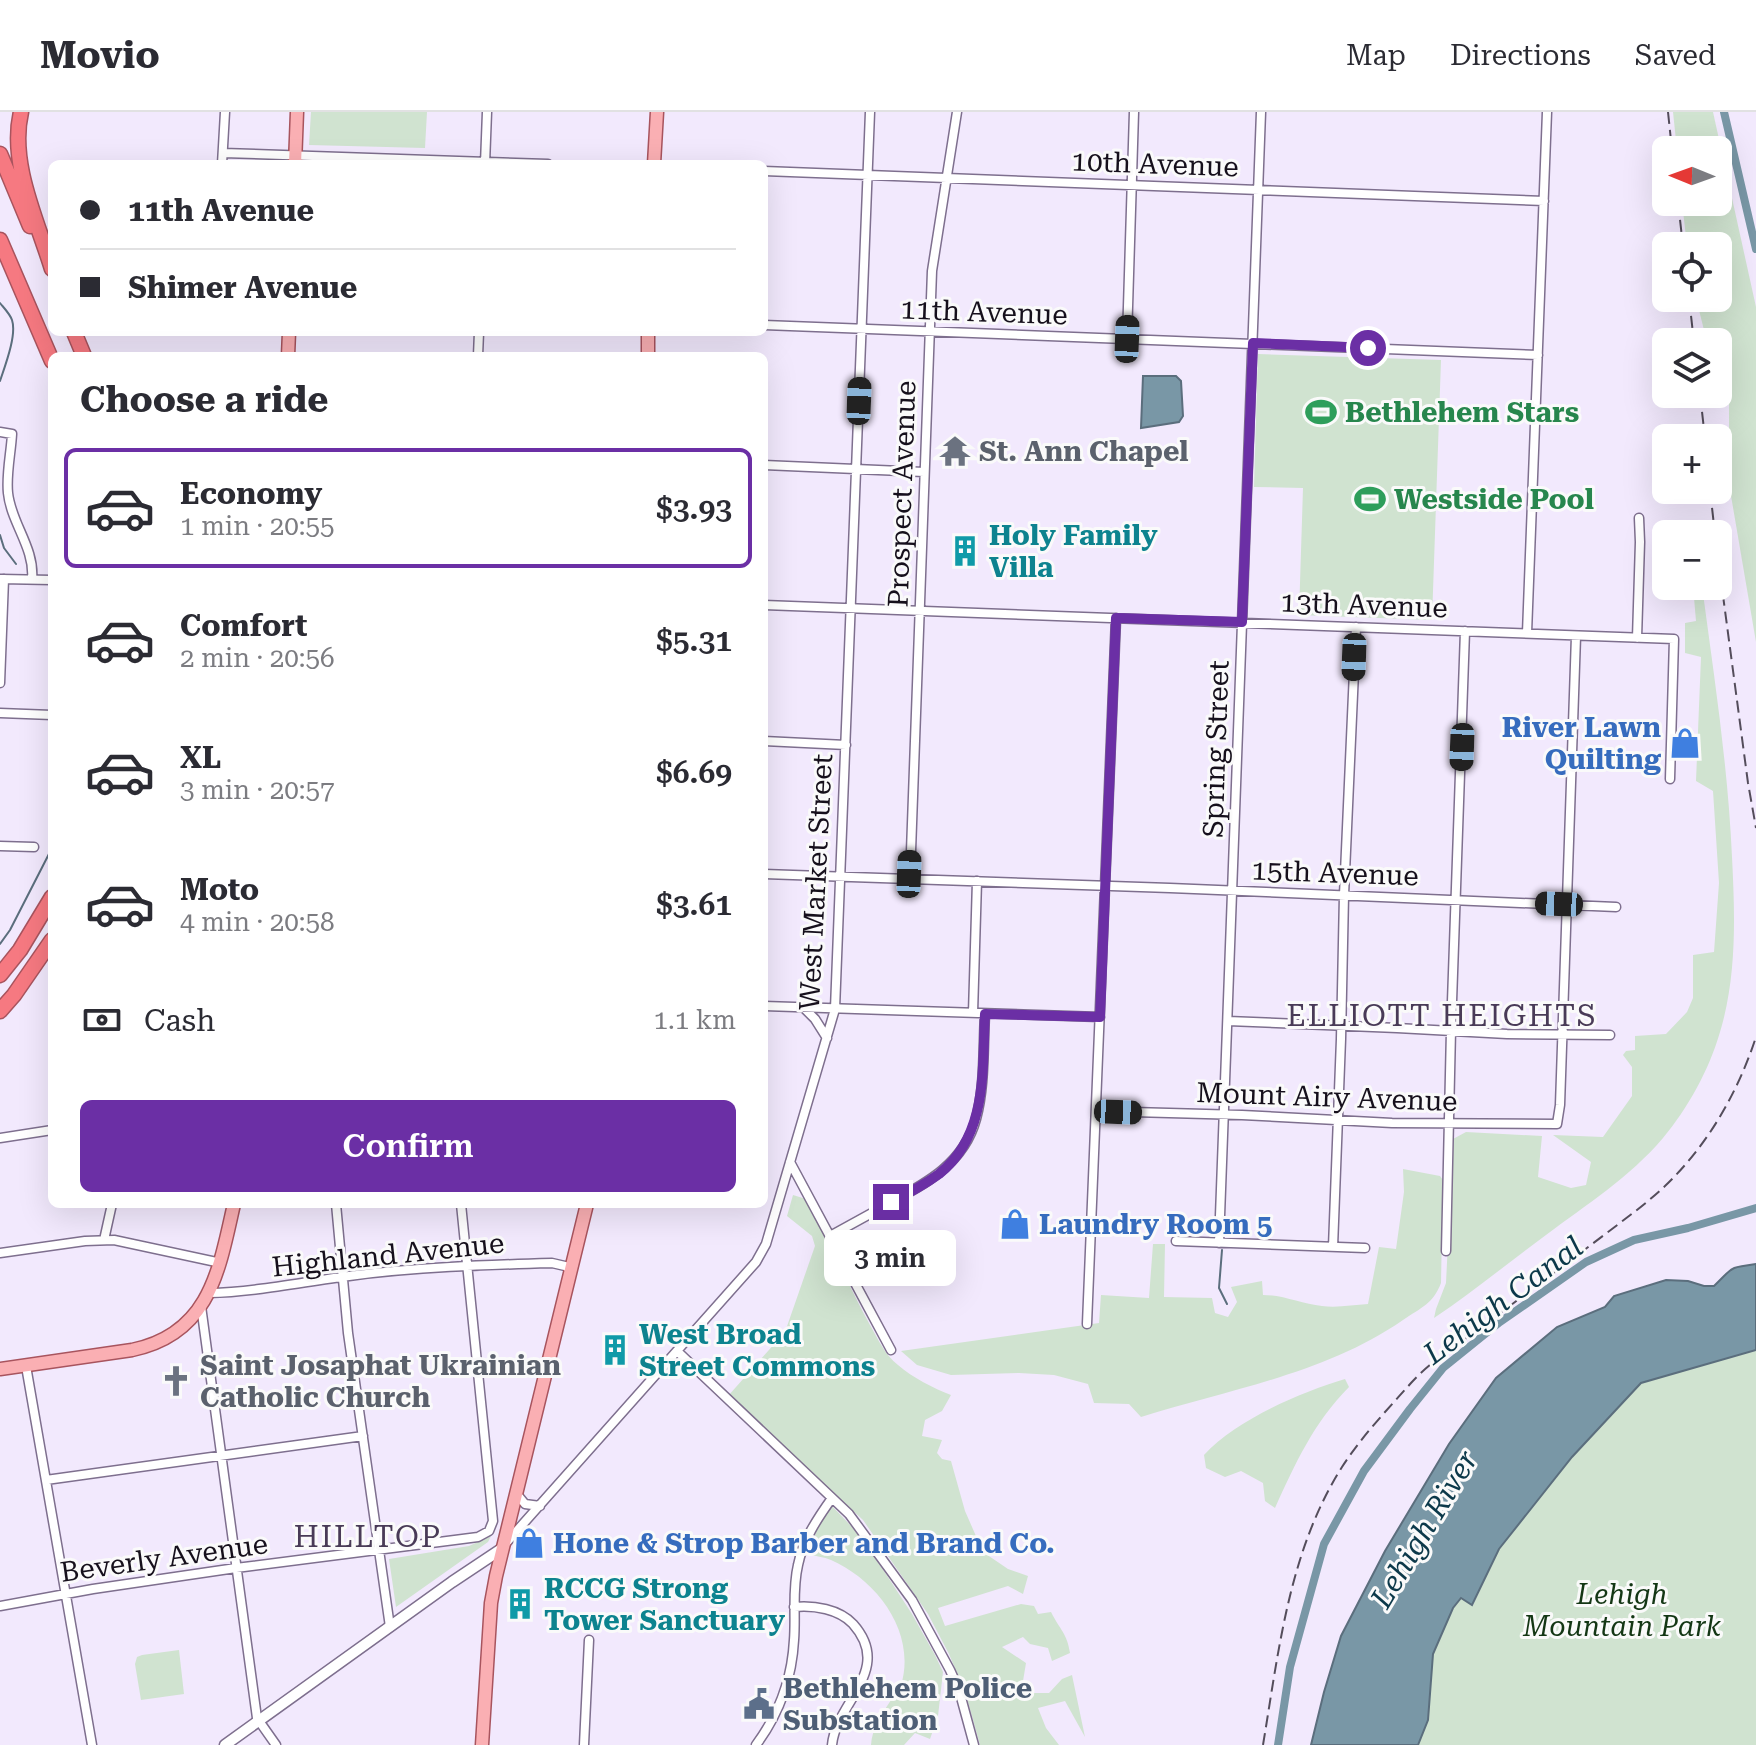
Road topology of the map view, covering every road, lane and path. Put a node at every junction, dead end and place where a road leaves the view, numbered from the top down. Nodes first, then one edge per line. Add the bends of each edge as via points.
1 (21, 112) edge
2 (225, 112) edge
3 (297, 112) edge
4 (487, 112) edge
5 (657, 112) edge
6 (870, 112) edge
7 (957, 112) edge
8 (1134, 112) edge
9 (1261, 112) edge
10 (1547, 112) edge
11 (223, 153) junction
12 (0, 154) edge
13 (222, 160) edge
14 (296, 160) edge
15 (485, 160) edge
16 (654, 160) edge
17 (768, 171) edge
18 (868, 175) junction
19 (946, 179) junction
20 (1131, 186) junction
21 (1258, 190) junction
22 (1544, 201) junction
23 (0, 240) edge
24 (48, 256) edge
25 (48, 268) edge
26 (768, 325) edge
27 (861, 329) junction
28 (929, 332) junction
29 (1127, 339) junction
30 (1253, 343) junction
31 (48, 352) edge
32 (1538, 355) junction
33 (0, 432) edge
34 (768, 465) edge
35 (856, 469) junction
36 (924, 472) junction
37 (1639, 518) dead end
38 (2, 579) edge
39 (32, 579) junction
40 (48, 580) edge
41 (768, 605) edge
42 (851, 609) junction
43 (920, 611) junction
44 (1116, 618) junction
45 (1242, 622) junction
46 (1356, 627) junction
47 (1465, 631) junction
48 (1527, 633) junction
49 (1576, 636) junction
50 (1637, 638) junction
51 (0, 683) edge
52 (0, 713) edge
53 (48, 715) edge
54 (768, 741) edge
55 (846, 745) junction
56 (1670, 779) dead end
57 (0, 846) edge
58 (34, 847) dead end
59 (768, 874) edge
60 (841, 876) junction
61 (910, 879) junction
62 (977, 881) junction
63 (1105, 886) junction
64 (1232, 890) junction
65 (1344, 895) junction
66 (1456, 900) junction
67 (48, 904) edge
68 (1567, 904) junction
69 (1616, 907) dead end
70 (48, 946) edge
71 (0, 975) edge
72 (768, 1006) edge
73 (803, 1008) junction
74 (835, 1009) junction
75 (0, 1011) edge
76 (973, 1013) junction
77 (985, 1014) junction
78 (1100, 1017) junction
79 (1228, 1021) junction
80 (1341, 1026) junction
81 (1451, 1030) junction
82 (1610, 1035) dead end
83 (1561, 1036) junction
84 (827, 1038) junction
85 (1096, 1111) junction
86 (1224, 1115) junction
87 (1337, 1119) junction
88 (1449, 1123) junction
89 (48, 1131) edge
90 (0, 1138) edge
91 (790, 1162) junction
92 (111, 1208) edge
93 (233, 1208) edge
94 (336, 1208) edge
95 (461, 1208) edge
96 (586, 1208) edge
97 (830, 1236) junction
98 (104, 1240) junction
99 (1176, 1241) dead end
100 (1219, 1243) junction
101 (1333, 1247) junction
102 (1365, 1248) dead end
103 (1446, 1251) dead end
104 (0, 1253) edge
105 (221, 1263) junction
106 (467, 1266) junction
107 (571, 1270) junction
108 (343, 1277) junction
109 (209, 1293) junction
110 (201, 1306) junction
111 (1087, 1324) dead end
112 (891, 1350) dead end
113 (677, 1351) junction
114 (26, 1366) junction
115 (0, 1369) edge
116 (363, 1436) junction
117 (222, 1455) junction
118 (46, 1480) junction
119 (516, 1493) junction
120 (832, 1498) junction
121 (540, 1506) junction
122 (503, 1548) junction
123 (379, 1550) junction
124 (236, 1568) junction
125 (66, 1594) junction
126 (0, 1606) edge
127 (794, 1607) junction
128 (390, 1627) junction
129 (589, 1640) dead end
130 (259, 1721) junction
131 (92, 1745) edge
132 (225, 1745) edge
133 (276, 1745) edge
134 (482, 1745) edge
135 (584, 1745) edge
136 (756, 1745) edge
137 (832, 1745) edge
138 (974, 1745) edge

1 - 24 highway via 22,170
2 - 11 street
3 - 14 main road
4 - 15 street
5 - 16 main road
6 - 18 street, West Market Street
7 - 19 street, Prospect Avenue
8 - 20 street
9 - 21 street, Spring Street
10 - 22 street
11 - 13 street
11 - 14 street
12 - 25 highway
17 - 18 street, 10th Avenue
18 - 19 street, 10th Avenue
18 - 27 street, West Market Street
19 - 20 street, 10th Avenue
19 - 28 street, Prospect Avenue
20 - 21 street, 10th Avenue
20 - 29 street
21 - 22 street, 10th Avenue
21 - 30 street, Spring Street
22 - 32 street
23 - 31 highway
26 - 27 street, 11th Avenue
27 - 28 street, 11th Avenue
27 - 35 street, West Market Street
28 - 29 street, 11th Avenue
28 - 36 street, Prospect Avenue
29 - 30 street, 11th Avenue
30 - 32 street, 11th Avenue
30 - 45 street, Spring Street
32 - 48 street
33 - 39 street via 12,434 8,492 30,555
34 - 35 street
35 - 36 street
35 - 42 street, West Market Street
36 - 43 street, Prospect Avenue
37 - 50 street
38 - 39 street
38 - 51 street
39 - 40 street
41 - 42 street, 13th Avenue
42 - 43 street, 13th Avenue
42 - 55 street, West Market Street
43 - 44 street, 13th Avenue
43 - 61 street, Prospect Avenue
44 - 45 street, 13th Avenue
44 - 63 street
45 - 46 street, 13th Avenue
45 - 64 street, Spring Street
46 - 47 street, 13th Avenue
46 - 65 street
47 - 48 street, 13th Avenue
47 - 66 street
48 - 49 street, 13th Avenue
49 - 50 street, 13th Avenue
49 - 68 street
50 - 56 street, 13th Avenue via 1674,639
52 - 53 street
54 - 55 street
55 - 60 street, West Market Street
57 - 58 street
59 - 60 street, 15th Avenue
60 - 61 street, 15th Avenue
60 - 74 street, West Market Street
61 - 62 street, 15th Avenue
62 - 63 street, 15th Avenue
62 - 76 street
63 - 64 street, 15th Avenue
63 - 78 street
64 - 65 street, 15th Avenue
64 - 79 street, Spring Street
65 - 66 street, 15th Avenue
65 - 80 street
66 - 68 street, 15th Avenue
66 - 81 street
67 - 71 highway
68 - 69 street, 15th Avenue
68 - 83 street
70 - 75 highway
72 - 73 street
73 - 74 street
73 - 84 street
74 - 76 street
74 - 84 street, West Market Street
76 - 77 street
77 - 78 street
77 - 97 street via 979,1109 962,1149 928,1182
78 - 85 street
79 - 80 street
79 - 86 street, Spring Street
80 - 81 street
80 - 87 street
81 - 83 street
81 - 88 street
82 - 83 street
83 - 88 street, Mount Airy Avenue via 1557,1124
84 - 91 street, West Market Street
85 - 86 street, Mount Airy Avenue
85 - 111 street
86 - 87 street, Mount Airy Avenue
86 - 100 street, Spring Street
87 - 88 street, Mount Airy Avenue
87 - 101 street
88 - 103 street
89 - 90 street
91 - 97 street
91 - 113 street, West Market Street via 756,1262
92 - 98 street
93 - 105 main road
94 - 108 street
95 - 106 street
96 - 107 main road
97 - 112 street
98 - 104 street
98 - 105 street
99 - 100 street
100 - 101 street
101 - 102 street
105 - 109 main road
106 - 107 street, Highland Avenue via 552,1263
106 - 108 street, Highland Avenue
106 - 123 street, Beverly Avenue via 493,1521 478,1537
107 - 119 main road
108 - 109 street, Highland Avenue
108 - 116 street
109 - 110 main road
110 - 114 main road via 177,1333 151,1346
110 - 117 street
113 - 120 street
113 - 121 street, West Market Street
114 - 115 main road
114 - 118 street
116 - 117 street
116 - 123 street
117 - 118 street
117 - 124 street
118 - 125 street
119 - 121 street via 525,1504
119 - 122 main road
120 - 127 street via 802,1548
120 - 138 street via 912,1600 950,1670
121 - 122 street, West Market Street
122 - 128 street
122 - 134 main road via 491,1603
123 - 124 street, Beverly Avenue
123 - 128 street
124 - 125 street, Beverly Avenue
124 - 130 street
125 - 126 street, Beverly Avenue
125 - 131 street
127 - 136 street via 793,1657 785,1691
127 - 137 street via 838,1614 849,1620 864,1643 864,1679
128 - 130 street
129 - 135 street
130 - 132 street
130 - 133 street

